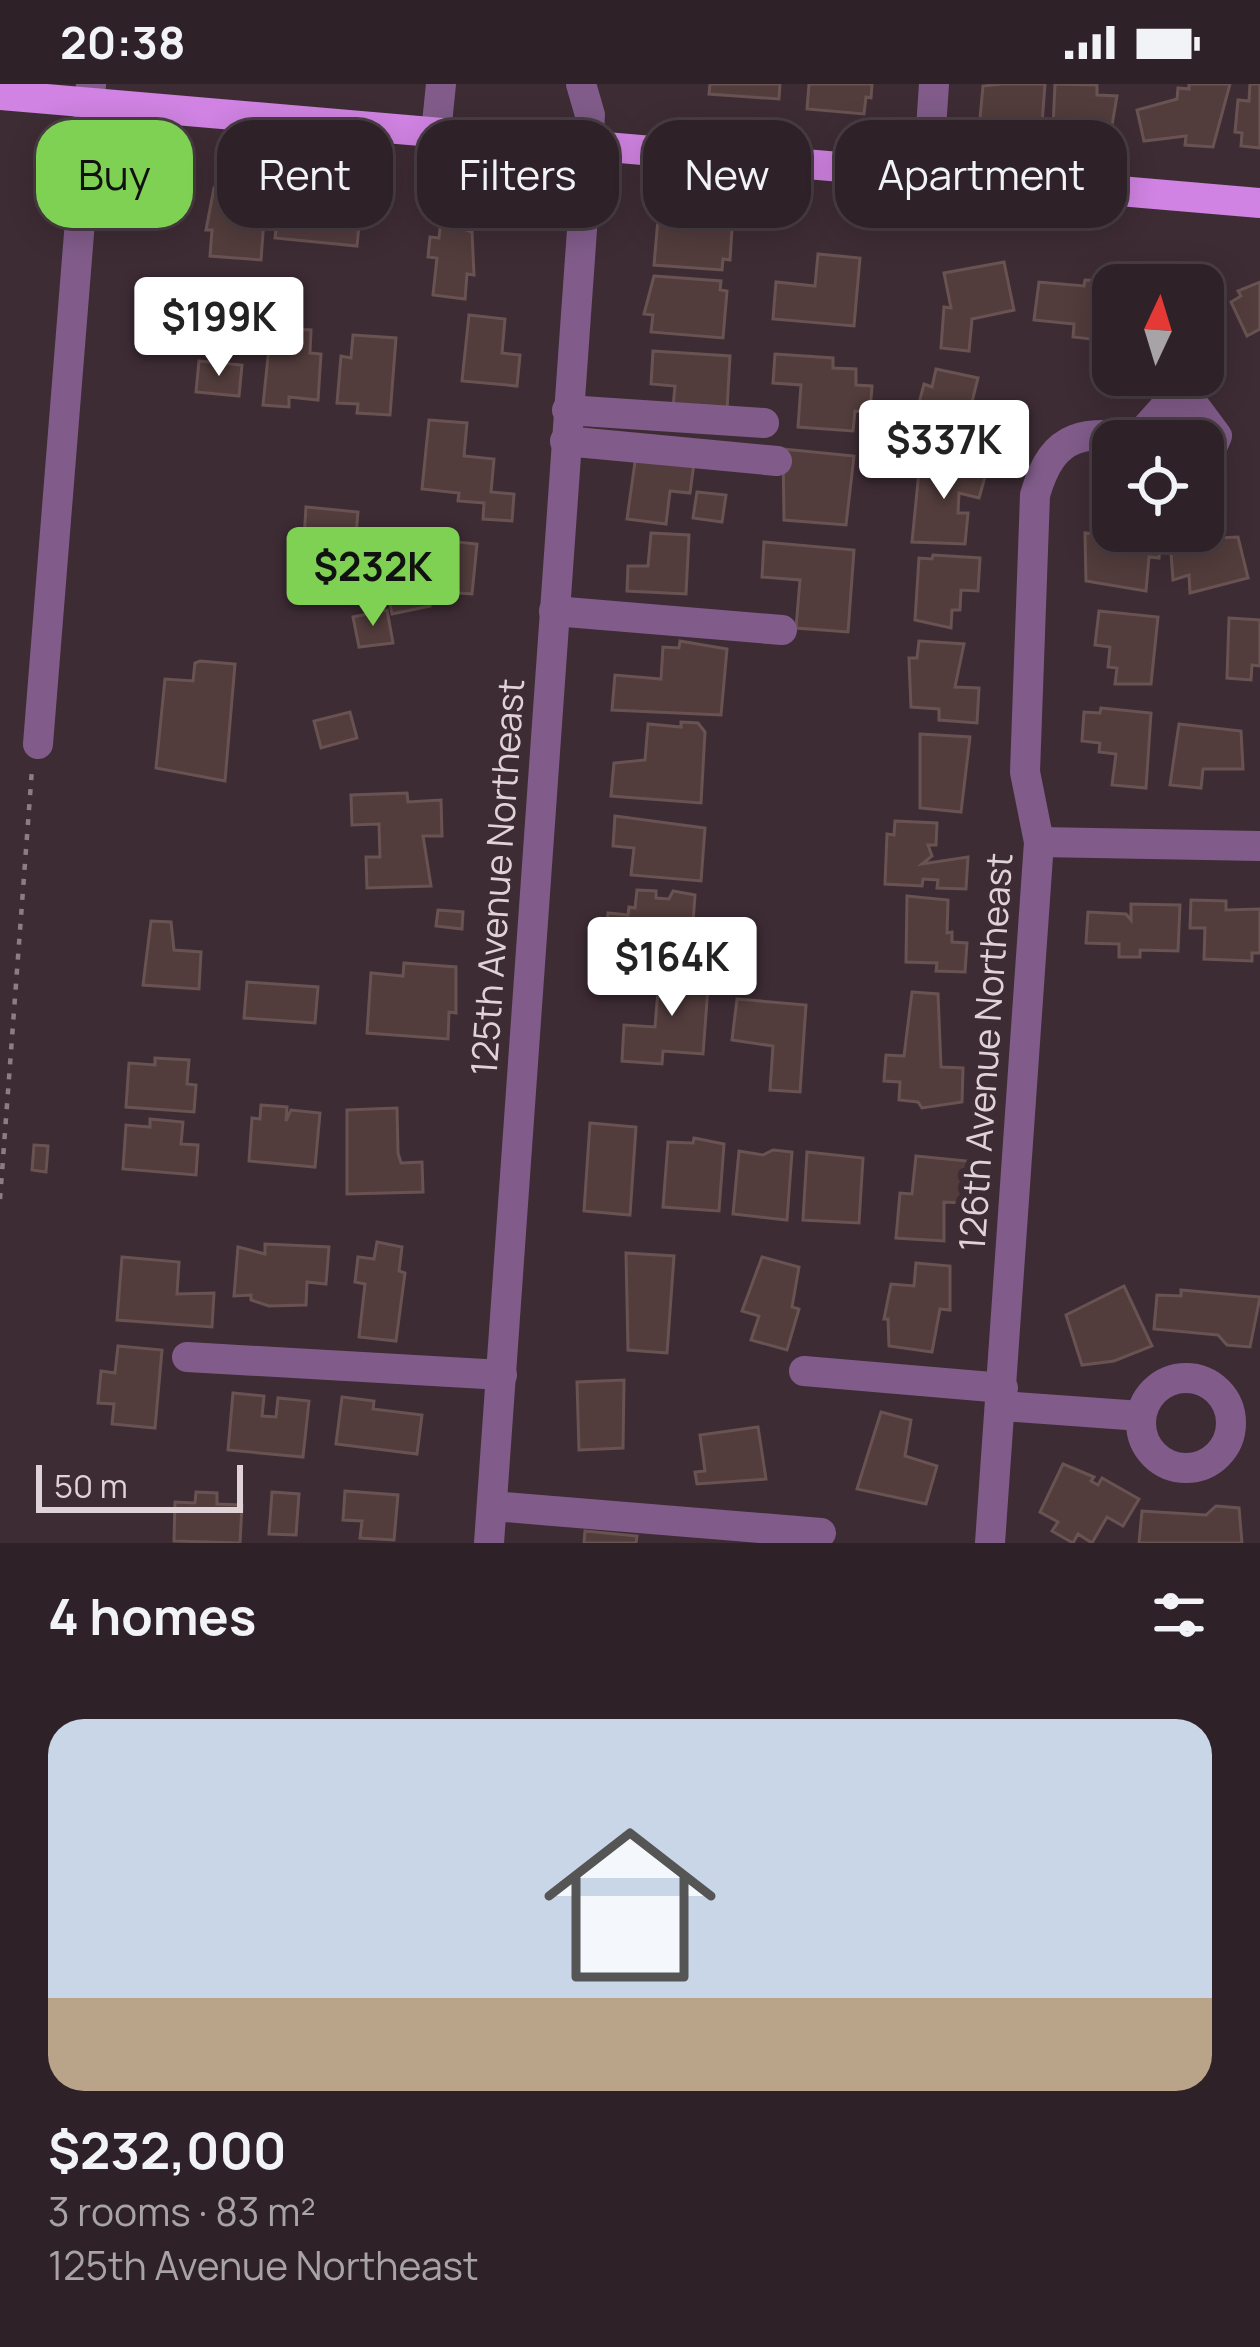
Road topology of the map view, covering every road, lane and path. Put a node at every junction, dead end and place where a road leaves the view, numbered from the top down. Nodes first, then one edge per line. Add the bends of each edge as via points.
1 (441, 84) edge
2 (581, 84) edge
3 (934, 84) edge
4 (90, 93) edge
5 (0, 95) edge
6 (437, 120) edge
7 (590, 120) edge
8 (932, 120) edge
9 (417, 131) edge
10 (619, 148) edge
11 (835, 165) edge
12 (1127, 191) edge
13 (1260, 203) edge
14 (582, 228) edge
15 (1157, 420) edge
16 (1205, 420) edge
17 (764, 423) dead end
18 (566, 426) junction
19 (1092, 433) edge
20 (776, 461) dead end
21 (554, 611) junction
22 (782, 630) dead end
23 (38, 744) joint
24 (1040, 842) junction
25 (1260, 846) edge
26 (0, 1199) edge
27 (187, 1357) dead end
28 (804, 1371) dead end
29 (502, 1375) junction
30 (1002, 1397) junction
31 (1141, 1416) dead end
32 (492, 1506) junction
33 (821, 1534) dead end
34 (490, 1543) edge
35 (990, 1543) edge

1 - 6 street
2 - 7 street, 125th Avenue Northeast
3 - 8 street
4 - 5 main road
4 - 9 main road
4 - 23 street
10 - 11 main road
12 - 13 main road
14 - 18 street, 125th Avenue Northeast
15 - 16 street, 126th Avenue Northeast via 1163,410 1197,409
17 - 18 street
18 - 20 street
18 - 21 street, 125th Avenue Northeast
19 - 24 street, 126th Avenue Northeast via 1050,457 1035,495 1025,772
21 - 22 street
21 - 29 street, 125th Avenue Northeast
23 - 26 path via 27,790
24 - 25 street
24 - 30 street, 126th Avenue Northeast
27 - 29 street
28 - 30 street
29 - 32 street, 125th Avenue Northeast
30 - 31 street
30 - 35 street, 126th Avenue Northeast
32 - 33 street
32 - 34 street, 125th Avenue Northeast

